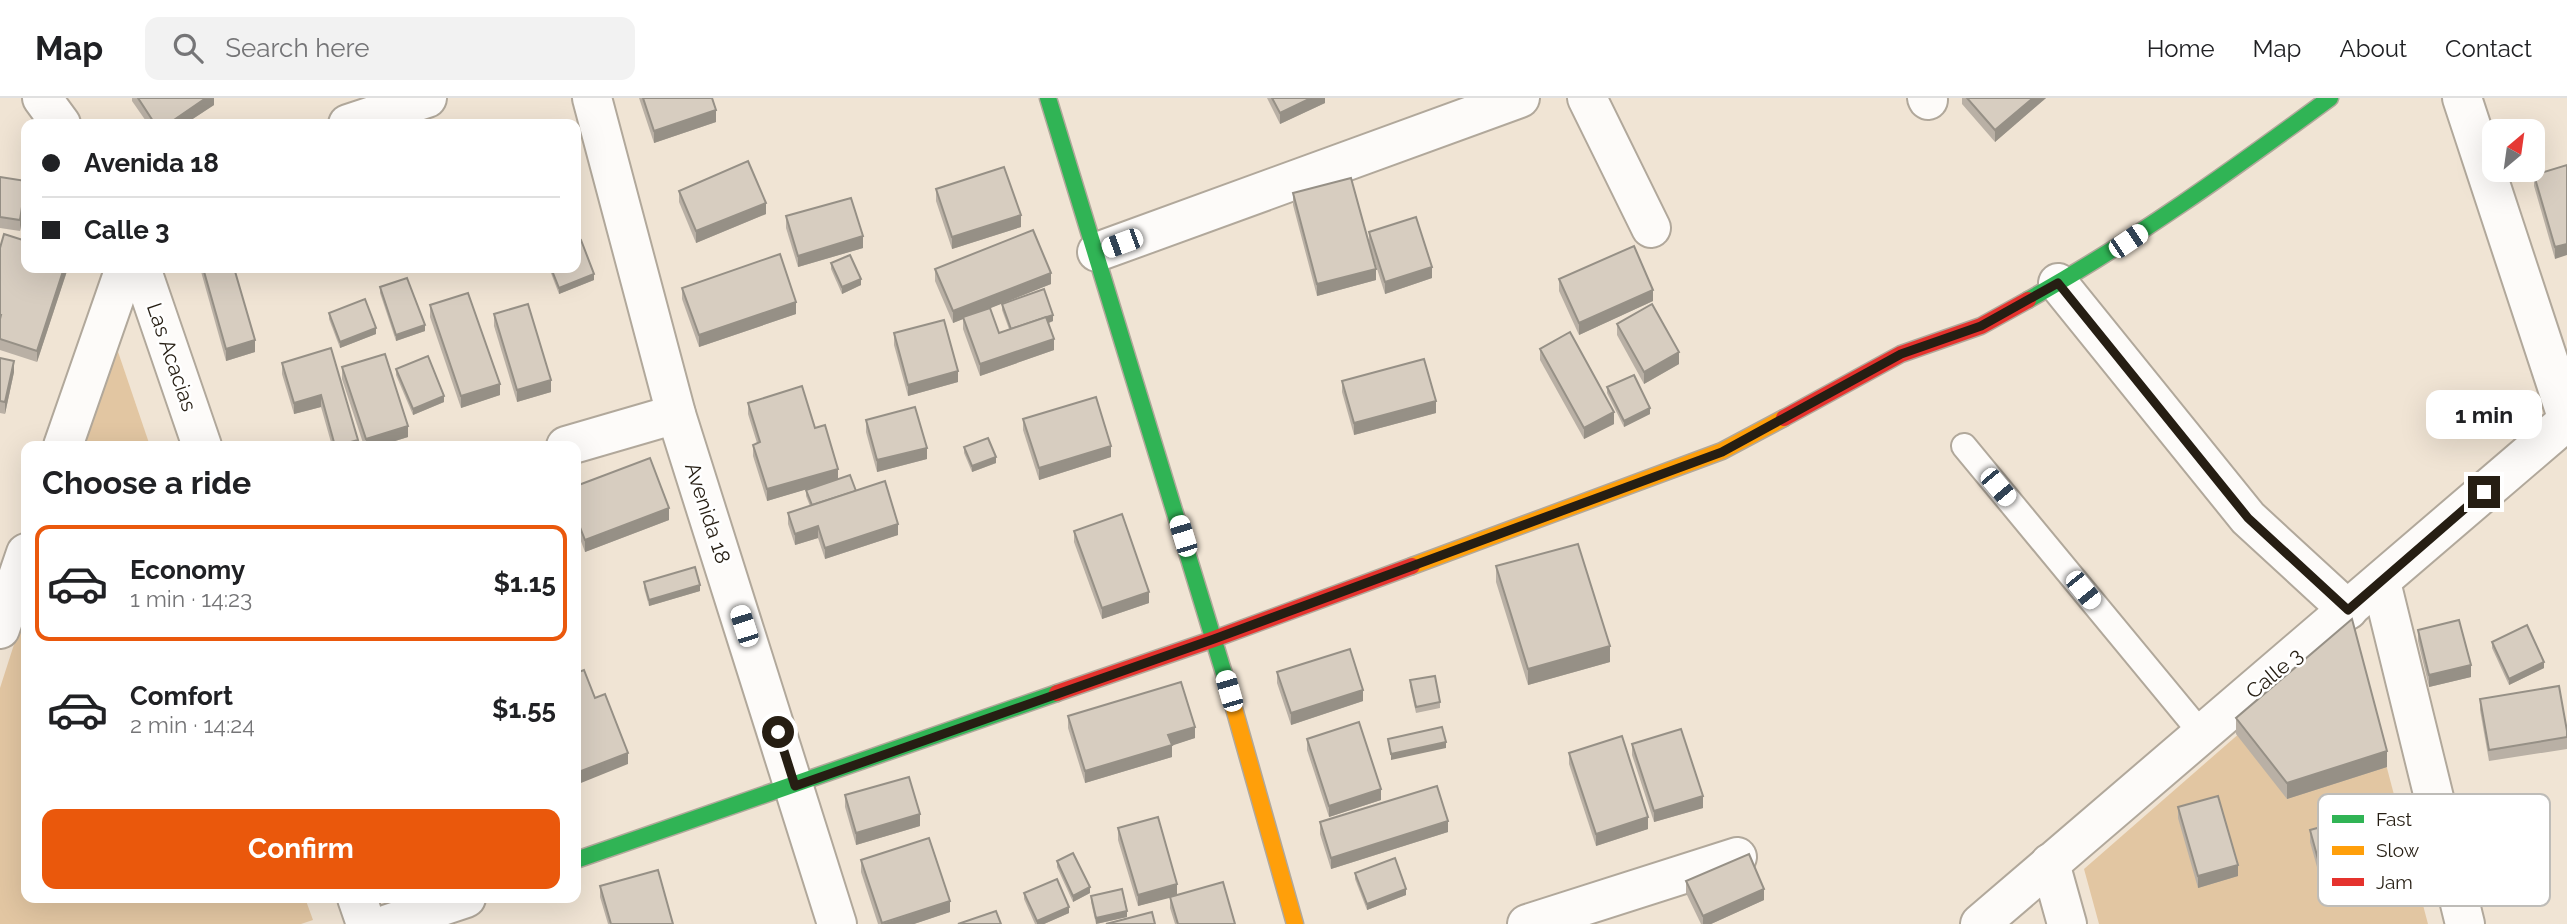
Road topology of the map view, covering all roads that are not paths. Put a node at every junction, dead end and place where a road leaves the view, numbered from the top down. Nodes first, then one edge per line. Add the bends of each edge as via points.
1 (42, 98) edge
2 (427, 98) edge
3 (592, 98) edge
4 (1048, 98) edge
5 (1520, 98) edge
6 (1587, 98) edge
7 (2330, 98) edge
8 (2462, 98) edge
9 (57, 119) edge
10 (363, 119) edge
11 (1651, 228) dead end
12 (1097, 252) junction
13 (123, 273) edge
14 (143, 273) edge
15 (2058, 283) junction
16 (676, 414) junction
17 (2567, 419) edge
18 (65, 441) edge
19 (200, 441) edge
20 (581, 442) edge
21 (1964, 446) dead end
22 (21, 568) edge
23 (2381, 582) junction
24 (2348, 610) junction
25 (0, 629) edge
26 (1214, 639) junction
27 (2202, 734) junction
28 (795, 786) junction
29 (2433, 794) edge
30 (581, 858) edge
31 (1737, 858) edge
32 (2050, 863) junction
33 (359, 903) edge
34 (451, 903) edge
35 (2461, 906) edge
36 (366, 924) edge
37 (388, 924) edge
38 (837, 924) edge
39 (1295, 924) edge
40 (1527, 924) edge
41 (1980, 924) edge
42 (2067, 924) edge
43 (2465, 924) edge

1 - 9 street
2 - 10 street
3 - 16 street, Avenida 18
4 - 12 street
5 - 12 street
6 - 11 street
7 - 15 street via 2200,193
8 - 17 street
12 - 26 street
13 - 18 street
14 - 19 street, Las Acacias
15 - 24 street via 2248,518
15 - 26 street via 1981,326 1901,354 1722,452
16 - 20 street
16 - 28 street, Avenida 18
17 - 23 street, Calle 3
21 - 27 lane
22 - 25 street
23 - 24 street, Calle 3
23 - 29 street
24 - 27 street, Calle 3
26 - 28 street
26 - 39 street
27 - 32 street, Calle 3
28 - 30 street
28 - 38 street, Avenida 18
31 - 40 street
32 - 41 street, Calle 3
32 - 42 street
33 - 36 street
34 - 37 street
35 - 43 street

